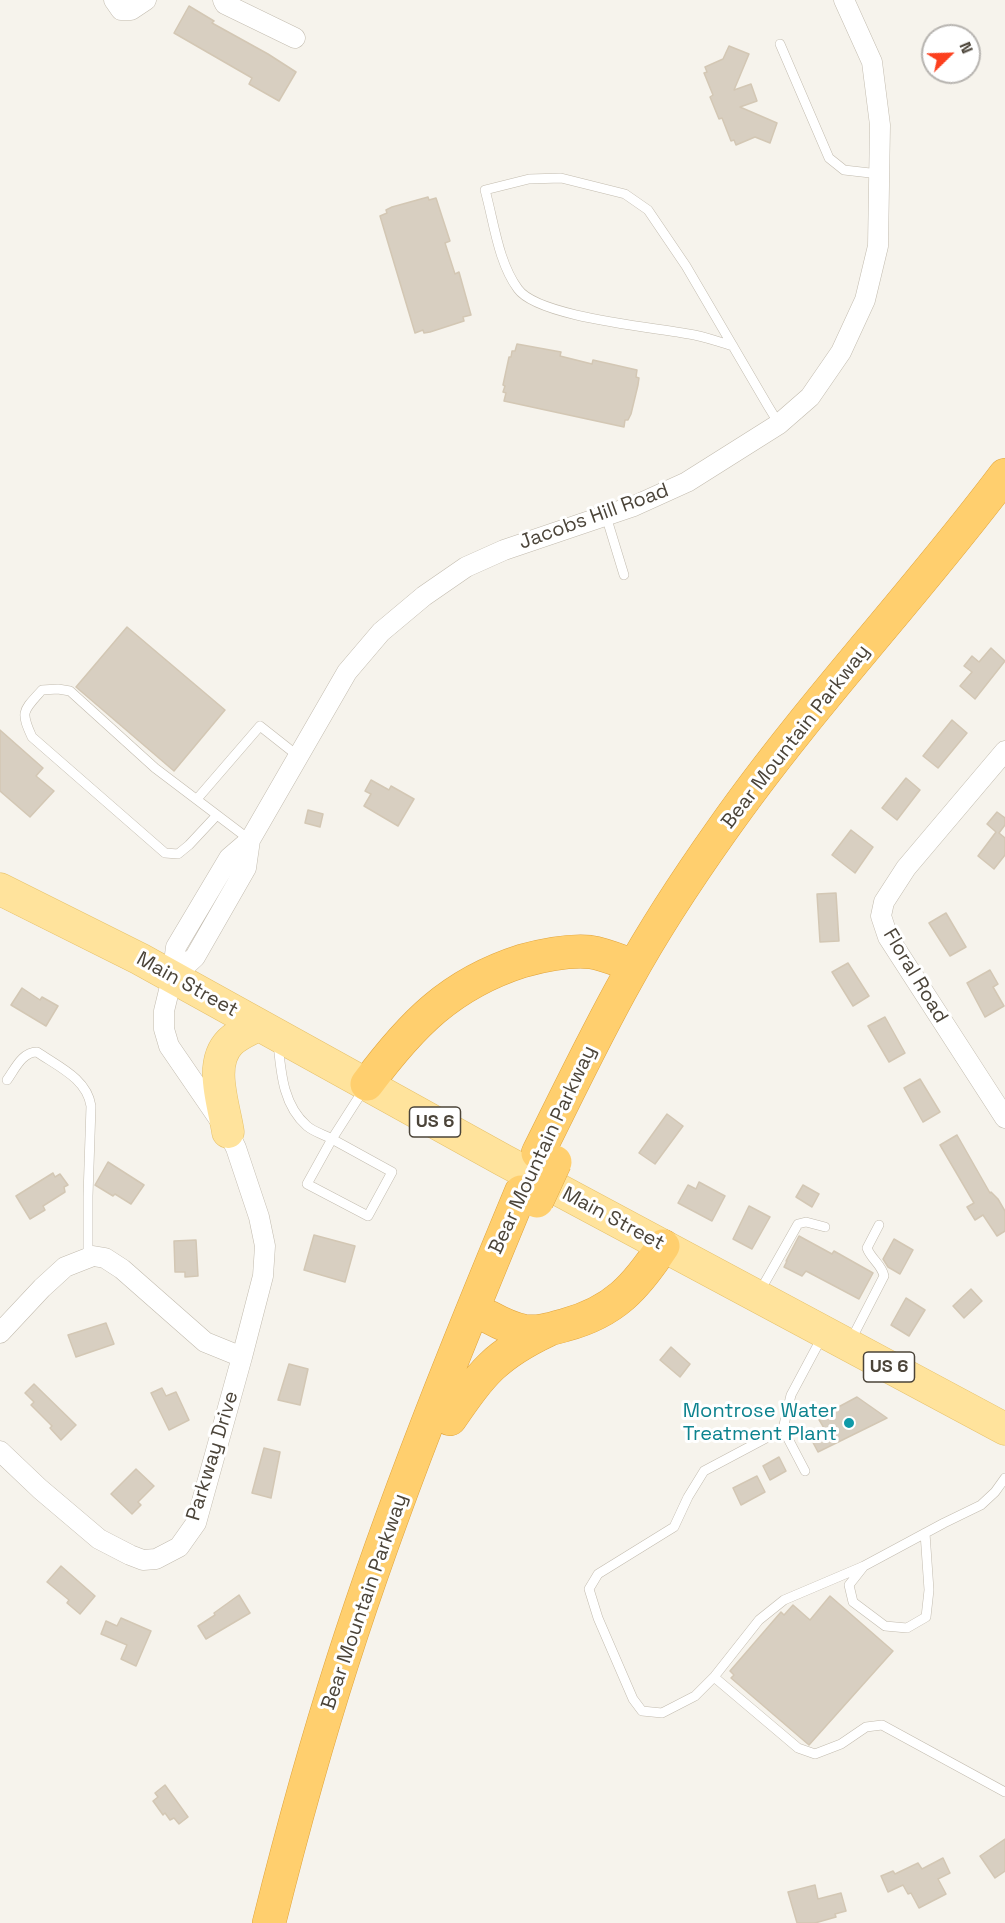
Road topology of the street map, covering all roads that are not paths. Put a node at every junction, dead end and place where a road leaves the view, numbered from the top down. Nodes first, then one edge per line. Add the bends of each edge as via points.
1 (114, 0) edge
2 (146, 0) edge
3 (223, 0) edge
4 (844, 0) edge
5 (294, 38) dead end
6 (780, 44) dead end
7 (879, 174) junction
8 (733, 346) junction
9 (779, 424) junction
10 (1005, 475) edge
11 (1005, 510) edge
12 (606, 516) junction
13 (624, 575) dead end
14 (1005, 751) edge
15 (298, 756) junction
16 (197, 799) junction
17 (217, 815) junction
18 (250, 840) junction
19 (0, 889) edge
20 (634, 966) junction
21 (172, 978) junction
22 (268, 1030) junction
23 (7, 1080) dead end
24 (367, 1083) junction
25 (1005, 1118) edge
26 (228, 1132) junction
27 (332, 1139) junction
28 (547, 1158) junction
29 (529, 1197) junction
30 (879, 1225) dead end
31 (825, 1227) dead end
32 (663, 1246) junction
33 (88, 1258) junction
34 (757, 1296) junction
35 (489, 1317) junction
36 (549, 1330) junction
37 (0, 1334) edge
38 (837, 1339) junction
39 (242, 1357) junction
40 (450, 1419) junction
41 (783, 1429) junction
42 (1005, 1429) edge
43 (0, 1451) edge
44 (805, 1471) dead end
45 (1005, 1478) edge
46 (925, 1533) junction
47 (864, 1566) junction
48 (714, 1677) junction
49 (1005, 1792) edge
50 (268, 1923) edge
51 (288, 1923) edge

1 - 2 street via 121,10 131,10
3 - 5 street
4 - 7 street, Jacobs Hill Road via 872,62 880,125
6 - 7 lane via 829,158 844,170
7 - 9 street, Jacobs Hill Road via 878,246 865,300 841,352 810,397
8 - 8 lane via 692,334 565,312 534,302 520,291 507,271 484,190 529,179 561,178 626,195 648,210
8 - 9 lane
9 - 12 street, Jacobs Hill Road via 687,482
10 - 20 highway, Bear Mountain Parkway via 760,779 706,853
11 - 28 highway, Bear Mountain Parkway via 817,740 730,855 652,976
12 - 13 lane
12 - 15 street, Jacobs Hill Road via 504,550 466,567 424,596 381,632 347,672
14 - 25 street, Floral Road via 906,868 884,902 881,916 888,937
15 - 16 lane via 260,726
15 - 18 street, Jacobs Hill Road
16 - 17 lane
16 - 17 lane via 155,768 70,691 42,690 28,706 24,718 32,737 165,853 178,854
17 - 18 lane
18 - 21 street, Jacobs Hill Road via 229,858 176,947
19 - 21 main road, Main Street / US 6
20 - 24 highway via 600,954 571,952 498,970 459,989 434,1008 398,1043
20 - 28 highway, Bear Mountain Parkway via 597,1034
21 - 22 main road, Main Street / US 6
21 - 26 street, Parkway Drive via 164,1011 169,1046
22 - 24 main road, Main Street / US 6
22 - 26 main road via 231,1041 224,1050 218,1071
22 - 27 lane via 290,1105 307,1126
23 - 33 lane via 25,1055 38,1053 82,1083 89,1095
24 - 27 lane
24 - 32 main road, Main Street / US 6
26 - 39 street, Parkway Drive via 259,1217 265,1246 263,1276
27 - 27 lane via 371,1164 392,1172 368,1216 333,1191 307,1184
28 - 29 highway, Bear Mountain Parkway, bridge
29 - 35 highway, Bear Mountain Parkway
29 - 50 highway, Bear Mountain Parkway via 436,1402 379,1555 315,1751
30 - 38 lane via 867,1248 884,1276
31 - 34 lane via 798,1224
32 - 34 main road, Main Street / US 6
32 - 36 highway via 637,1283 615,1304
33 - 37 street via 65,1267
33 - 39 street via 105,1258 205,1342
34 - 38 main road, Main Street / US 6
35 - 36 highway via 516,1329
35 - 40 highway, Bear Mountain Parkway
36 - 40 highway via 498,1359
38 - 41 lane via 790,1395
38 - 42 main road, Main Street / US 6
39 - 43 street, Parkway Drive via 196,1523 179,1547 156,1559 144,1560 99,1539
40 - 51 highway, Bear Mountain Parkway via 362,1664
41 - 44 lane
41 - 48 lane via 704,1471 674,1527 598,1574 589,1589 633,1699 642,1711 662,1713 695,1696
45 - 46 lane via 981,1505
46 - 47 lane
46 - 47 lane via 929,1590 926,1617 908,1628 885,1626 854,1602 849,1585
47 - 48 lane via 784,1600 759,1620
48 - 49 lane via 798,1748 814,1754 840,1744 866,1726 882,1725

